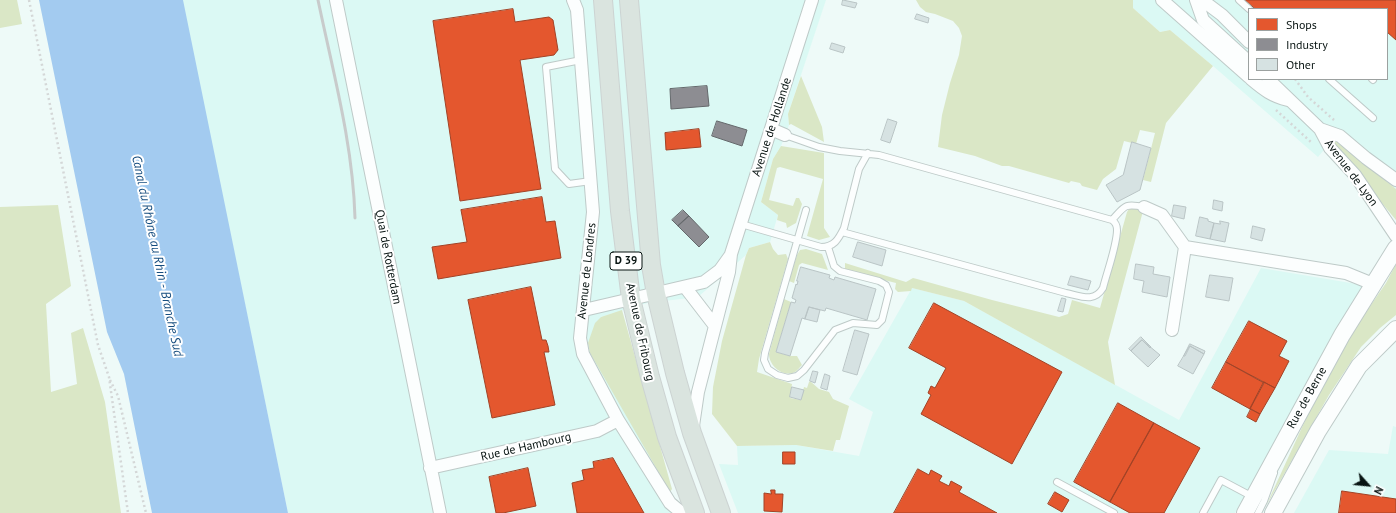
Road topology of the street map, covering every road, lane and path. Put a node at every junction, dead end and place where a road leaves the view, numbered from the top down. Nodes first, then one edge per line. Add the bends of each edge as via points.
1 (28, 0) edge
2 (336, 0) edge
3 (573, 0) edge
4 (603, 0) edge
5 (629, 0) edge
6 (812, 0) edge
7 (1162, 0) edge
8 (1196, 0) edge
9 (1202, 0) edge
10 (1239, 0) edge
11 (1248, 8) edge
12 (1248, 41) edge
13 (581, 60) junction
14 (1248, 61) edge
15 (1248, 76) edge
16 (1252, 80) edge
17 (1269, 80) edge
18 (1280, 80) edge
19 (1330, 80) edge
20 (1291, 101) junction
21 (1273, 108) dead end
22 (1373, 118) dead end
23 (1320, 129) junction
24 (771, 130) junction
25 (785, 135) joint
26 (1314, 145) dead end
27 (868, 153) junction
28 (591, 180) junction
29 (1396, 180) edge
30 (1144, 207) joint
31 (806, 210) dead end
32 (1112, 220) junction
33 (741, 224) junction
34 (842, 232) junction
35 (1396, 236) edge
36 (797, 240) junction
37 (828, 247) junction
38 (1185, 247) junction
39 (1396, 248) edge
40 (731, 254) junction
41 (1373, 284) junction
42 (685, 288) junction
43 (656, 294) junction
44 (632, 299) junction
45 (584, 310) junction
46 (715, 326) junction
47 (1396, 329) edge
48 (1172, 330) dead end
49 (109, 378) junction
50 (618, 420) junction
51 (1293, 423) junction
52 (692, 433) junction
53 (430, 468) junction
54 (1057, 482) dead end
55 (1254, 497) junction
56 (128, 513) edge
57 (146, 513) edge
58 (440, 513) edge
59 (682, 513) edge
60 (695, 513) edge
61 (721, 513) edge
62 (1114, 513) edge
63 (1203, 513) edge
64 (1245, 513) edge
65 (1258, 513) edge
66 (1273, 513) edge

1 - 49 path via 98,345
2 - 53 street, Quai de Rotterdam
3 - 13 street, Avenue de Londres
4 - 44 main road, Avenue de Fribourg / D 39 via 620,211
5 - 43 main road, Avenue de Fribourg / D 39
6 - 24 street, Avenue de Hollande
7 - 15 street
8 - 14 street via 1203,20
9 - 12 street via 1222,15
10 - 11 lane
13 - 28 street, Avenue de Londres
13 - 28 lane via 546,66 555,169 569,184
16 - 20 street, Avenue de Lyon via 1274,96
17 - 20 street, Avenue de Lyon
18 - 20 street, Avenue de Lyon
19 - 22 lane
20 - 23 street, Avenue de Lyon
21 - 26 path
23 - 29 street, Avenue de Lyon via 1340,136
23 - 35 street, Avenue de Lyon via 1330,148 1355,175
24 - 25 street
24 - 33 street, Avenue de Hollande
25 - 27 lane via 819,147
27 - 32 lane
27 - 34 lane via 859,169
28 - 45 street, Avenue de Londres via 593,212
30 - 32 lane via 1130,204 1122,208
30 - 38 street via 1162,216
31 - 36 lane
32 - 34 lane via 1118,229 1102,288 1099,294 1087,298
33 - 36 lane
33 - 40 street, Avenue de Hollande
34 - 37 lane
36 - 37 lane
36 - 37 lane via 764,360 768,369 788,378 798,376 804,370 835,330 853,323 877,325 882,320 889,292 886,285 840,271 834,266
38 - 41 street via 1346,273
38 - 48 street
39 - 41 main road, Rue de Berne
40 - 42 street, Avenue de Hollande via 711,278
40 - 46 street, Avenue de Hollande
41 - 51 main road, Rue de Berne
42 - 43 street, Avenue de Hollande
42 - 46 street
43 - 44 street, Avenue de Hollande
43 - 52 main road, Avenue de Fribourg / D 39
44 - 45 street, Avenue de Hollande
44 - 60 main road, Avenue de Fribourg / D 39 via 667,437
45 - 50 street, Avenue de Londres via 580,338 583,354
46 - 52 street, Avenue de Hollande via 698,392
47 - 66 main road via 1359,366 1318,431
49 - 56 path
49 - 57 path via 118,396
50 - 53 street, Rue de Hambourg via 598,431
50 - 59 street, Avenue de Londres via 670,504
51 - 55 main road, Rue de Berne
51 - 65 lane
52 - 61 main road, Avenue de Fribourg / D 39
53 - 58 street, Quai de Rotterdam
54 - 62 lane
55 - 63 lane via 1221,480
55 - 64 main road, Rue de Berne

